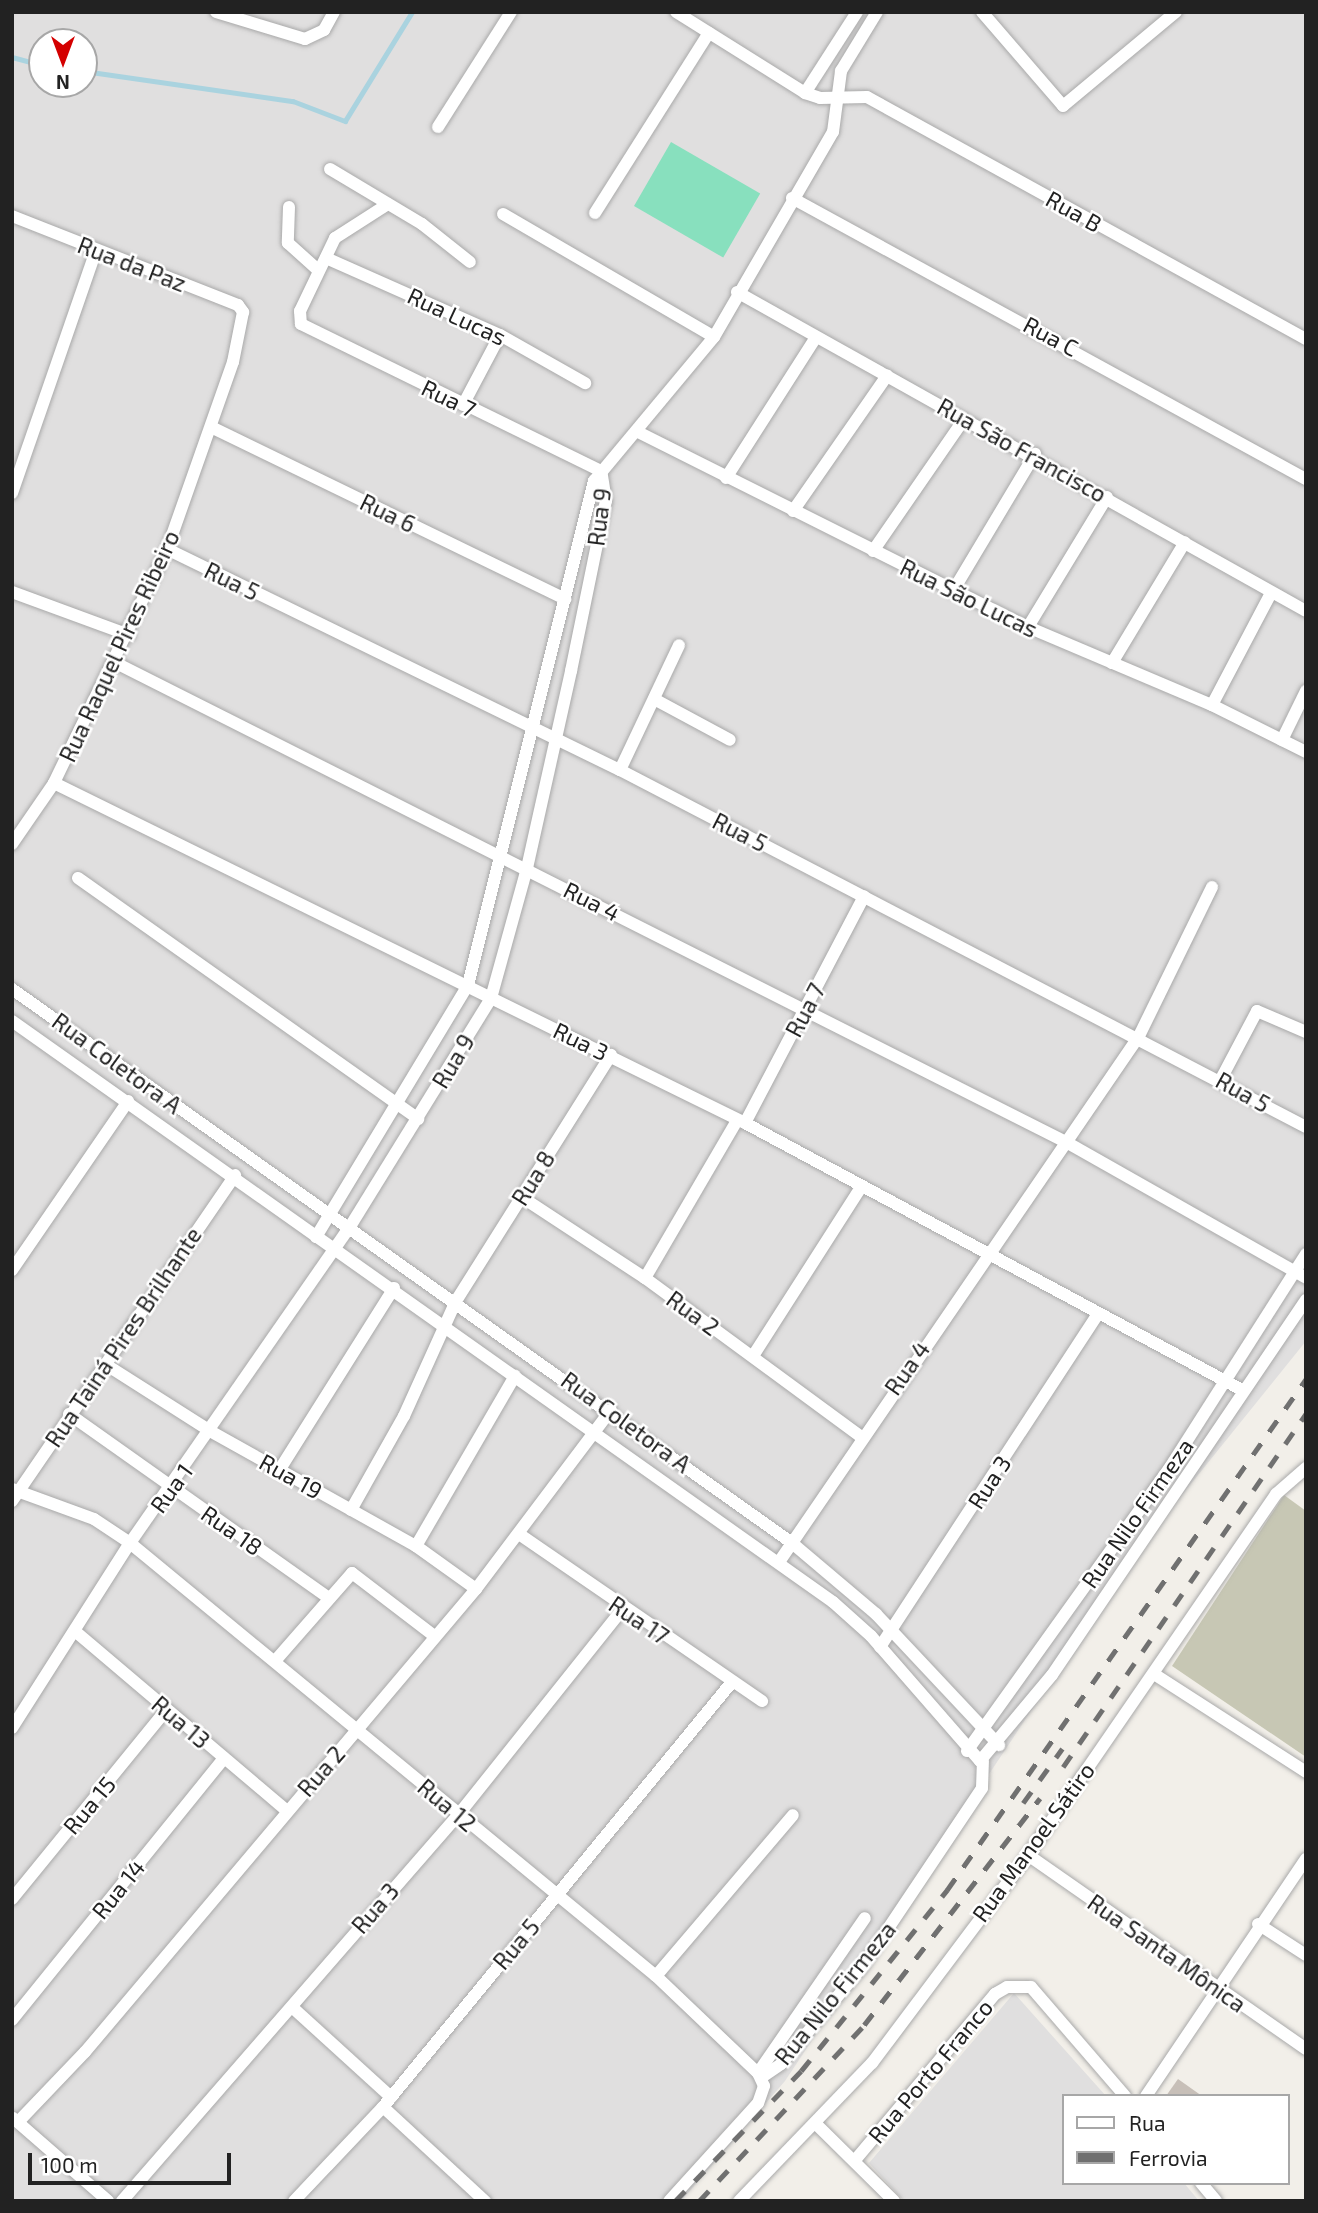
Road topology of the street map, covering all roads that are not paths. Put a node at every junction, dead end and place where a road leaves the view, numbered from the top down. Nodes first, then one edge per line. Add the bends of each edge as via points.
1 (216, 12) edge
2 (334, 12) edge
3 (511, 12) edge
4 (676, 12) edge
5 (857, 12) edge
6 (877, 12) edge
7 (982, 12) edge
8 (1176, 12) edge
9 (709, 33) junction
10 (805, 93) junction
11 (839, 97) junction
12 (438, 127) dead end
13 (330, 169) dead end
14 (792, 198) junction
15 (388, 204) junction
16 (289, 207) dead end
17 (596, 213) dead end
18 (503, 214) dead end
19 (12, 216) edge
20 (96, 250) junction
21 (326, 258) junction
22 (470, 262) dead end
23 (318, 270) junction
24 (737, 292) junction
25 (242, 318) joint
26 (499, 335) junction
27 (714, 337) junction
28 (816, 337) junction
29 (1306, 339) edge
30 (887, 376) junction
31 (585, 383) dead end
32 (463, 405) junction
33 (964, 419) junction
34 (211, 426) junction
35 (638, 432) junction
36 (1035, 454) junction
37 (608, 462) junction
38 (726, 478) junction
39 (1306, 479) edge
40 (12, 493) edge
41 (1107, 497) junction
42 (793, 511) junction
43 (1185, 542) junction
44 (167, 549) junction
45 (873, 551) junction
46 (953, 591) junction
47 (12, 592) edge
48 (1271, 593) junction
49 (565, 599) junction
50 (1306, 611) edge
51 (1028, 627) junction
52 (129, 635) junction
53 (679, 645) dead end
54 (116, 663) junction
55 (1112, 663) junction
56 (1306, 691) edge
57 (654, 699) junction
58 (1212, 705) junction
59 (532, 726) junction
60 (730, 740) dead end
61 (1282, 740) junction
62 (554, 741) junction
63 (1306, 752) edge
64 (620, 770) junction
65 (54, 783) junction
66 (12, 844) edge
67 (504, 856) junction
68 (527, 868) junction
69 (78, 878) dead end
70 (1212, 887) dead end
71 (864, 895) junction
72 (468, 985) junction
73 (12, 989) edge
74 (491, 998) junction
75 (804, 1012) junction
76 (17, 1024) edge
77 (1306, 1032) edge
78 (1139, 1036) junction
79 (12, 1040) edge
80 (611, 1055) junction
81 (1221, 1079) junction
82 (128, 1101) junction
83 (395, 1105) junction
84 (418, 1119) junction
85 (740, 1123) junction
86 (1306, 1127) edge
87 (222, 1138) junction
88 (1066, 1142) junction
89 (210, 1157) junction
90 (235, 1175) junction
91 (861, 1187) junction
92 (520, 1196) junction
93 (330, 1215) junction
94 (351, 1225) junction
95 (316, 1237) junction
96 (333, 1249) junction
97 (987, 1254) junction
98 (1306, 1254) edge
99 (1295, 1269) junction
100 (12, 1270) edge
101 (645, 1278) junction
102 (1306, 1278) edge
103 (394, 1288) junction
104 (1306, 1300) edge
105 (456, 1301) junction
106 (1097, 1316) junction
107 (448, 1325) junction
108 (753, 1356) junction
109 (104, 1364) junction
110 (515, 1376) junction
111 (1226, 1381) junction
112 (1244, 1391) junction
113 (611, 1410) junction
114 (69, 1414) junction
115 (210, 1431) junction
116 (597, 1435) junction
117 (860, 1436) junction
118 (1306, 1468) edge
119 (280, 1469) junction
120 (173, 1488) junction
121 (14, 1493) edge
122 (351, 1510) junction
123 (519, 1534) junction
124 (130, 1543) junction
125 (792, 1543) junction
126 (416, 1546) junction
127 (779, 1562) junction
128 (476, 1589) junction
129 (327, 1597) junction
130 (622, 1610) junction
131 (892, 1630) junction
132 (76, 1632) junction
133 (433, 1635) junction
134 (880, 1647) junction
135 (275, 1661) junction
136 (1154, 1674) junction
137 (732, 1682) junction
138 (762, 1701) dead end
139 (166, 1710) junction
140 (12, 1728) edge
141 (986, 1728) junction
142 (358, 1729) junction
143 (999, 1745) junction
144 (967, 1751) junction
145 (224, 1758) junction
146 (982, 1761) junction
147 (1306, 1772) edge
148 (287, 1811) junction
149 (458, 1814) junction
150 (793, 1815) dead end
151 (1028, 1855) junction
152 (1306, 1858) edge
153 (1294, 1876) junction
154 (1306, 1883) edge
155 (556, 1896) junction
156 (12, 1899) edge
157 (865, 1918) dead end
158 (1258, 1924) junction
159 (1306, 1955) edge
160 (656, 1976) junction
161 (1216, 1988) junction
162 (292, 2007) junction
163 (12, 2020) edge
164 (1306, 2049) edge
165 (760, 2075) junction
166 (1123, 2094) edge
167 (1147, 2094) edge
168 (387, 2102) junction
169 (15, 2120) edge
170 (815, 2123) junction
171 (856, 2160) junction
172 (1203, 2185) edge
173 (108, 2201) edge
174 (122, 2201) edge
175 (293, 2201) edge
176 (485, 2201) edge
177 (669, 2201) edge
178 (739, 2201) edge
179 (894, 2201) edge
180 (1216, 2201) edge

1 - 2 street via 305,39 324,30
3 - 12 street
4 - 9 street
5 - 10 street
6 - 11 street via 841,71
7 - 8 street via 1063,106
9 - 10 street
9 - 17 street
10 - 11 street, Rua B
11 - 14 street via 833,132
11 - 29 street, Rua B via 867,97
13 - 15 street
14 - 24 street
14 - 39 street, Rua C
15 - 21 street via 339,234
15 - 22 street
16 - 23 street via 288,243
18 - 27 street
19 - 20 street, Rua da Paz
20 - 25 street, Rua da Paz via 238,305
20 - 40 street
21 - 23 street
21 - 26 street, Rua Lucas
23 - 32 street, Rua 7 via 300,321
24 - 27 street
24 - 28 street, Rua São Francisco
25 - 34 street, Rua Raquel Pires Ribeiro
26 - 31 street, Rua Lucas
26 - 32 street
27 - 35 street
28 - 30 street, Rua São Francisco
28 - 38 street
30 - 33 street, Rua São Francisco
30 - 42 street
32 - 37 street, Rua 7
33 - 36 street, Rua São Francisco
33 - 45 street
34 - 44 street, Rua Raquel Pires Ribeiro
34 - 49 street, Rua 6
35 - 37 street
35 - 38 street, Rua São Lucas
36 - 41 street, Rua São Francisco
36 - 46 street
37 - 49 street, Rua 9 via 589,496
37 - 62 street, Rua 9 via 606,500
38 - 42 street, Rua São Lucas
41 - 43 street, Rua São Francisco
41 - 51 street
42 - 45 street, Rua São Lucas
43 - 48 street, Rua São Francisco
43 - 55 street
44 - 52 street, Rua Raquel Pires Ribeiro
44 - 59 street, Rua 5
45 - 46 street, Rua São Lucas
46 - 51 street, Rua São Lucas
47 - 52 street
48 - 50 street, Rua São Francisco
48 - 58 street
49 - 59 street, Rua 9
51 - 55 street, Rua São Lucas
52 - 54 street, Rua Raquel Pires Ribeiro
53 - 57 street
54 - 65 street, Rua Raquel Pires Ribeiro
54 - 67 street, Rua 4
55 - 58 street, Rua São Lucas
56 - 61 street
57 - 60 street
57 - 64 street
58 - 61 street, Rua São Lucas
59 - 62 street, Rua 5
59 - 67 street, Rua 9
61 - 63 street, Rua São Lucas
62 - 64 street, Rua 5
62 - 68 street, Rua 9
64 - 71 street, Rua 5
65 - 66 street, Rua Raquel Pires Ribeiro
65 - 72 street, Rua 3
67 - 68 street, Rua 4
67 - 72 street, Rua 9
68 - 74 street, Rua 9
68 - 75 street, Rua 4
69 - 83 street
70 - 78 street, Rua 4
71 - 75 street, Rua 7
71 - 78 street, Rua 5
72 - 74 street, Rua 3
72 - 83 street, Rua 9
73 - 87 street, Rua Coletora A
74 - 80 street, Rua 3
74 - 84 street, Rua 9
75 - 85 street, Rua 7
75 - 88 street, Rua 4
76 - 79 street
76 - 82 street, Rua Coletora A
77 - 81 street via 1257,1011
78 - 81 street, Rua 5
78 - 88 street, Rua 4
80 - 85 street, Rua 3
80 - 92 street, Rua 8
81 - 86 street, Rua 5
82 - 89 street, Rua Coletora A
82 - 100 street
83 - 84 street
83 - 93 street, Rua 9
84 - 94 street, Rua 9
85 - 91 street, Rua 3
85 - 101 street, Rua 7
87 - 89 street
87 - 93 street, Rua Coletora A
88 - 97 street, Rua 4
88 - 99 street, Rua 4
89 - 90 street, Rua Coletora A
90 - 95 street, Rua Coletora A
90 - 109 street, Rua Tainá Pires Brilhante
91 - 97 street, Rua 3
91 - 108 street
92 - 101 street, Rua 2
92 - 105 street, Rua 8
93 - 94 street, Rua Coletora A
93 - 95 street, Rua 9
94 - 96 street, Rua 9
94 - 105 street, Rua Coletora A
95 - 96 street, Rua Coletora A
96 - 103 street, Rua Coletora A
96 - 115 street, Rua 1
97 - 106 street, Rua 3
97 - 117 street, Rua 4
98 - 99 street, Rua Nilo Firmeza
99 - 102 street, Rua 4
99 - 111 street, Rua Nilo Firmeza
101 - 108 street, Rua 2
103 - 107 street, Rua Coletora A
103 - 119 street
104 - 112 street, Rua Nilo Firmeza
105 - 107 street, Rua 8
105 - 113 street, Rua Coletora A
106 - 111 street, Rua 3
106 - 131 street, Rua 3
107 - 110 street, Rua Coletora A
107 - 122 street, Rua 8
108 - 117 street, Rua 2
109 - 114 street, Rua Tainá Pires Brilhante
109 - 115 street, Rua 19
110 - 116 street, Rua Coletora A
110 - 126 street
111 - 112 street, Rua 3
111 - 141 street, Rua Nilo Firmeza
112 - 143 street, Rua Nilo Firmeza via 1052,1675
113 - 116 street, Rua 2
113 - 125 street, Rua Coletora A
114 - 120 street, Rua 18
114 - 121 street, Rua Tainá Pires Brilhante
115 - 119 street, Rua 19
115 - 120 street, Rua 1
116 - 123 street, Rua 2
116 - 127 street, Rua Coletora A
117 - 125 street, Rua 4
118 - 136 street, Rua Manoel Sátiro via 1276,1494
119 - 122 street, Rua 19
120 - 124 street, Rua 1
120 - 129 street, Rua 18
121 - 124 street, Rua 12 via 94,1519
122 - 126 street, Rua 19
123 - 128 street, Rua 2
123 - 130 street, Rua 17
124 - 132 street, Rua 1
124 - 135 street, Rua 12
125 - 127 street, Rua 4
125 - 131 street, Rua Coletora A
126 - 128 street, Rua 19
127 - 134 street, Rua Coletora A via 834,1602
128 - 133 street, Rua 2
129 - 133 street via 352,1573
129 - 135 street
130 - 137 street, Rua 17
130 - 149 street, Rua 3
131 - 134 street, Rua 3
131 - 141 street, Rua Coletora A
132 - 139 street, Rua 13
132 - 140 street, Rua 1
133 - 142 street, Rua 2
134 - 144 street, Rua Coletora A
135 - 142 street, Rua 12
136 - 147 street
136 - 151 street, Rua Manoel Sátiro
137 - 138 street, Rua 17
137 - 155 street, Rua 5
139 - 145 street, Rua 13
139 - 156 street, Rua 15
141 - 143 street, Rua Coletora A
141 - 144 street, Rua Nilo Firmeza
142 - 148 street, Rua 2
142 - 149 street, Rua 12
143 - 146 street, Rua Nilo Firmeza
144 - 146 street, Rua Coletora A
145 - 148 street, Rua 13
145 - 163 street, Rua 14
146 - 165 street, Rua Nilo Firmeza via 982,1788 863,1966 781,2064
148 - 169 street, Rua 2
149 - 155 street, Rua 12
149 - 162 street, Rua 3
150 - 160 street
151 - 161 street, Rua Santa Mônica
151 - 170 street, Rua Manoel Sátiro via 872,2063
152 - 153 street
153 - 154 street
153 - 158 street
155 - 160 street, Rua 12
155 - 168 street, Rua 5
157 - 165 street
158 - 159 street
158 - 161 street
160 - 165 street, Rua 12
161 - 164 street, Rua Santa Mônica
161 - 167 street
162 - 168 street
162 - 174 street, Rua 3
165 - 177 street, Rua Nilo Firmeza via 758,2104
166 - 171 street, Rua Porto Franco via 1031,1987 1007,1987 995,1994
168 - 175 street, Rua 5
168 - 176 street
169 - 173 street
170 - 171 street
170 - 178 street, Rua Manoel Sátiro
171 - 179 street
172 - 180 street

